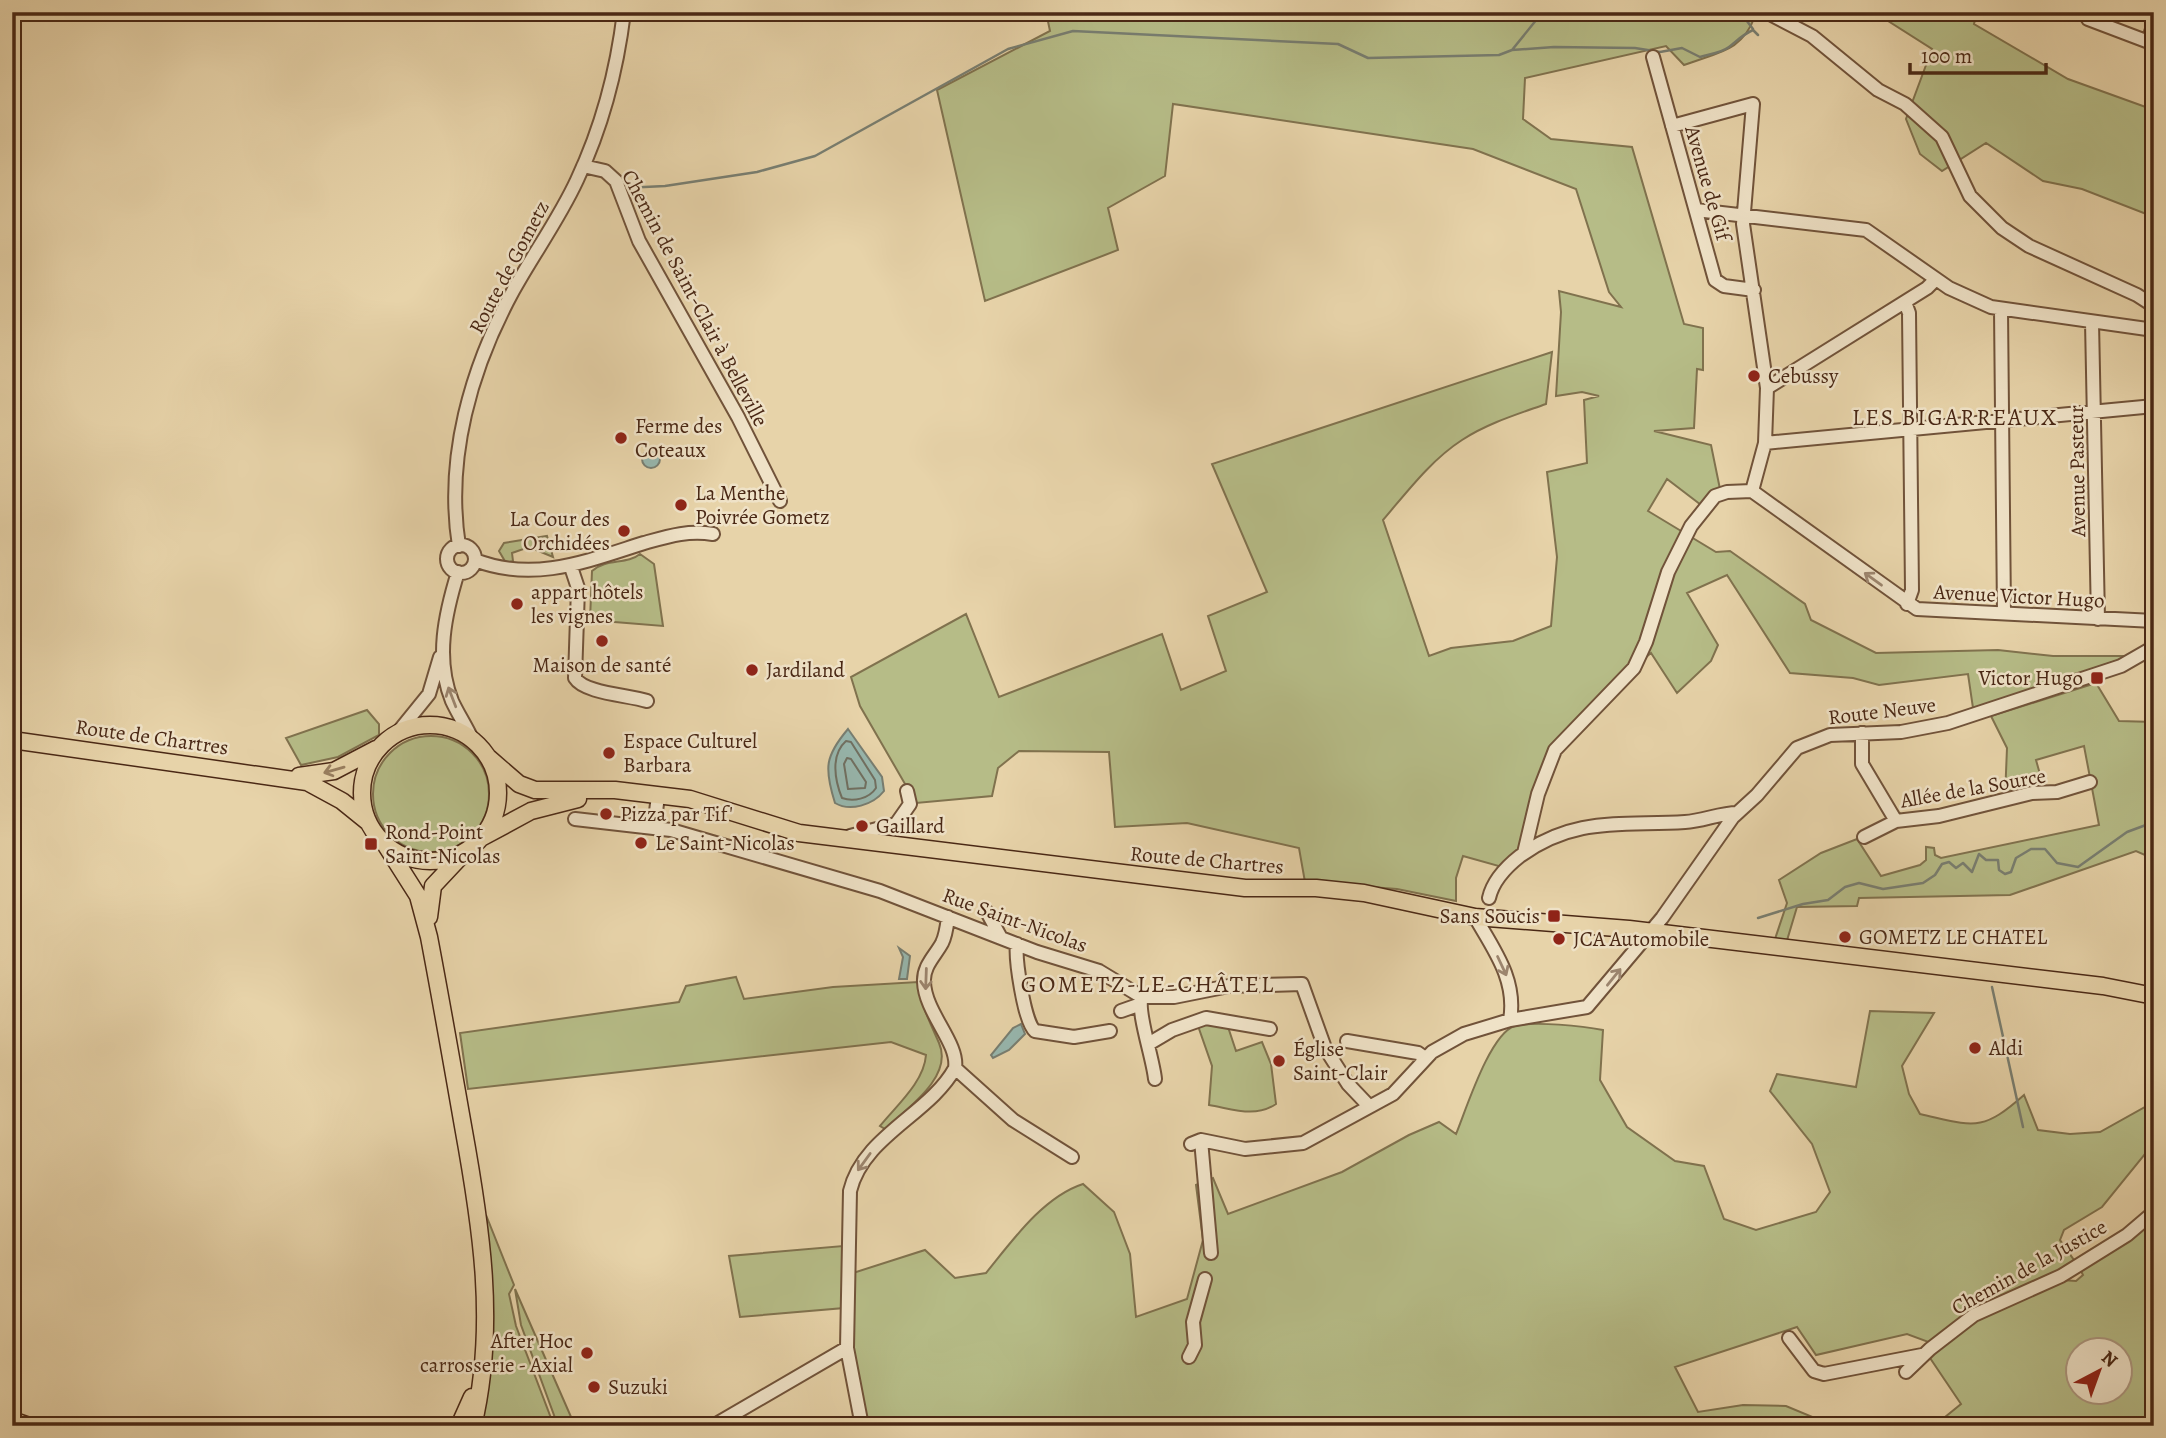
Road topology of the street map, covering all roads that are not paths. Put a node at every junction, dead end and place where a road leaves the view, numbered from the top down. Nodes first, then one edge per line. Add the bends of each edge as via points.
1 (624, 12) edge
2 (1766, 12) edge
3 (2088, 19) dead end
4 (2154, 23) edge
5 (2151, 43) edge
6 (1653, 57) dead end
7 (1672, 126) junction
8 (583, 166) junction
9 (1696, 210) junction
10 (1744, 215) junction
11 (1935, 280) junction
12 (1754, 290) junction
13 (1905, 302) junction
14 (2151, 304) edge
15 (2001, 310) junction
16 (2092, 323) junction
17 (2154, 330) edge
18 (1768, 388) junction
19 (2154, 406) edge
20 (2096, 411) junction
21 (2003, 420) junction
22 (1911, 429) junction
23 (1765, 443) junction
24 (1752, 491) junction
25 (780, 501) dead end
26 (713, 534) dead end
27 (459, 545) junction
28 (475, 560) junction
29 (571, 567) junction
30 (458, 572) junction
31 (1907, 604) junction
32 (2004, 613) junction
33 (2098, 619) junction
34 (2154, 621) edge
35 (2154, 647) edge
36 (443, 650) junction
37 (647, 701) dead end
38 (399, 731) junction
39 (1862, 733) junction
40 (472, 739) junction
41 (12, 740) edge
42 (378, 748) junction
43 (489, 758) junction
44 (286, 778) junction
45 (2090, 782) dead end
46 (906, 791) dead end
47 (658, 800) junction
48 (1737, 813) junction
49 (575, 819) dead end
50 (1896, 821) junction
51 (368, 822) junction
52 (654, 827) junction
53 (1864, 836) dead end
54 (481, 838) junction
55 (846, 842) junction
56 (385, 844) junction
57 (465, 851) junction
58 (1524, 853) junction
59 (1489, 898) dead end
60 (987, 912) dead end
61 (948, 917) junction
62 (1475, 917) junction
63 (1647, 935) junction
64 (1000, 936) junction
65 (429, 937) junction
66 (1017, 944) junction
67 (2154, 996) edge
68 (1140, 1001) junction
69 (1121, 1011) dead end
70 (1510, 1020) junction
71 (1270, 1029) dead end
72 (1111, 1031) dead end
73 (1347, 1041) dead end
74 (1150, 1043) junction
75 (1428, 1050) junction
76 (955, 1068) junction
77 (1154, 1079) dead end
78 (1368, 1105) junction
79 (1072, 1157) dead end
80 (2154, 1212) edge
81 (1210, 1253) dead end
82 (1205, 1279) dead end
83 (1789, 1338) dead end
84 (847, 1348) junction
85 (1923, 1355) junction
86 (1189, 1357) dead end
87 (484, 1361) junction
88 (1906, 1372) dead end
89 (12, 1420) edge
90 (736, 1420) edge
91 (29, 1426) edge
92 (459, 1426) edge
93 (473, 1426) edge
94 (713, 1426) edge
95 (862, 1426) edge

1 - 8 street, Route de Gometz via 608,95
2 - 14 street via 1812,36 1942,137 1970,196 2002,228
3 - 5 street
4 - 5 street
6 - 7 street, Avenue de Gif
7 - 9 street, Avenue de Gif
7 - 10 street via 1753,104
8 - 25 street, Chemin de Saint-Clair à Belleville via 605,171 616,181 639,241
8 - 27 street, Route de Gometz via 514,290 480,368 456,458 453,498
9 - 10 street
9 - 12 street, Avenue de Gif via 1715,280 1724,286
10 - 11 street via 1867,230
10 - 12 street
11 - 13 street
11 - 15 street
12 - 18 street
13 - 18 street
13 - 22 street
15 - 16 street
15 - 21 street
16 - 17 street
16 - 20 street, Avenue Pasteur
18 - 23 street
19 - 20 street
20 - 21 street
20 - 33 street, Avenue Pasteur
21 - 22 street
21 - 32 street
22 - 23 street
22 - 31 street via 1912,590
23 - 24 street
31 -> 24 street, Avenue Victor Hugo
24 - 58 street via 1715,496 1691,526 1668,572 1634,668 1555,750 1538,794
26 - 29 street via 679,532
27 - 28 street via 470,549
27 - 30 street via 447,559
28 - 29 street via 514,571
28 - 30 street via 471,569
29 - 37 street via 578,588 575,678 585,689
30 - 36 street
31 - 32 street, Avenue Victor Hugo via 1924,611
32 - 33 street, Avenue Victor Hugo
33 - 34 street, Avenue Victor Hugo
35 - 39 street, Route Neuve via 2121,666 1967,717 1916,730
36 - 38 street via 429,694
40 -> 36 street via 453,701
38 - 40 main road via 437,725
38 - 42 main road
39 - 48 street, Route Neuve via 1830,736 1797,748
39 - 50 street via 1863,764
40 - 43 main road
41 - 44 main road, Route de Chartres
42 -> 44 main road, Route de Chartres via 334,771
42 - 51 main road via 362,783
43 - 47 main road, Route de Chartres via 519,784 535,790 615,790
43 - 54 main road via 498,795 491,823
44 - 51 main road, Route de Chartres via 324,789
45 - 50 street, Allée de la Source via 1939,816
46 - 55 street via 910,804 896,824
47 - 52 street
47 - 54 main road, Route de Chartres via 564,800 531,811
47 - 55 main road, Route de Chartres via 779,837
48 - 58 street via 1697,821 1580,827
48 - 63 street, Route Neuve
49 - 52 street, Rue Saint-Nicolas
50 - 53 street, Allée de la Source
51 - 56 main road
52 - 61 street, Rue Saint-Nicolas via 779,860
54 - 57 main road
55 - 62 main road, Route de Chartres via 1245,888 1316,888 1374,895
56 - 57 main road via 419,860 448,859
56 - 65 main road via 418,896
57 - 65 main road via 433,886
58 - 59 street via 1503,871
60 - 64 street
61 - 64 street, Rue Saint-Nicolas
61 -> 76 street via 923,982 937,1024 953,1048
62 - 63 main road, Route de Chartres
62 -> 70 street via 1511,986
63 - 67 main road, Route de Chartres via 2103,986
70 -> 63 street via 1587,1007
64 - 66 street, Rue Saint-Nicolas
65 - 87 main road via 480,1223
66 - 68 street, Rue Saint-Nicolas via 1112,976
66 - 72 street via 1024,1008 1035,1031 1074,1037
68 - 69 street
68 - 74 street
68 - 78 street via 1204,988 1302,984 1325,1048
70 - 75 street
71 - 74 street via 1206,1018
73 - 75 street via 1418,1053
74 - 77 street
75 - 78 street via 1415,1073 1393,1094
76 - 79 street via 1013,1120
76 -> 84 street via 877,1146 852,1180
78 - 81 street via 1303,1143 1245,1149 1196,1142
80 - 85 street, Chemin de la Justice via 2061,1276 1974,1315
82 - 86 street
83 - 85 street, Chemin de la Justice via 1814,1371 1824,1374
84 - 90 street
84 - 95 street
85 - 88 street, Chemin de la Justice
87 - 92 main road
87 - 93 main road
89 - 91 main road
90 - 94 street

